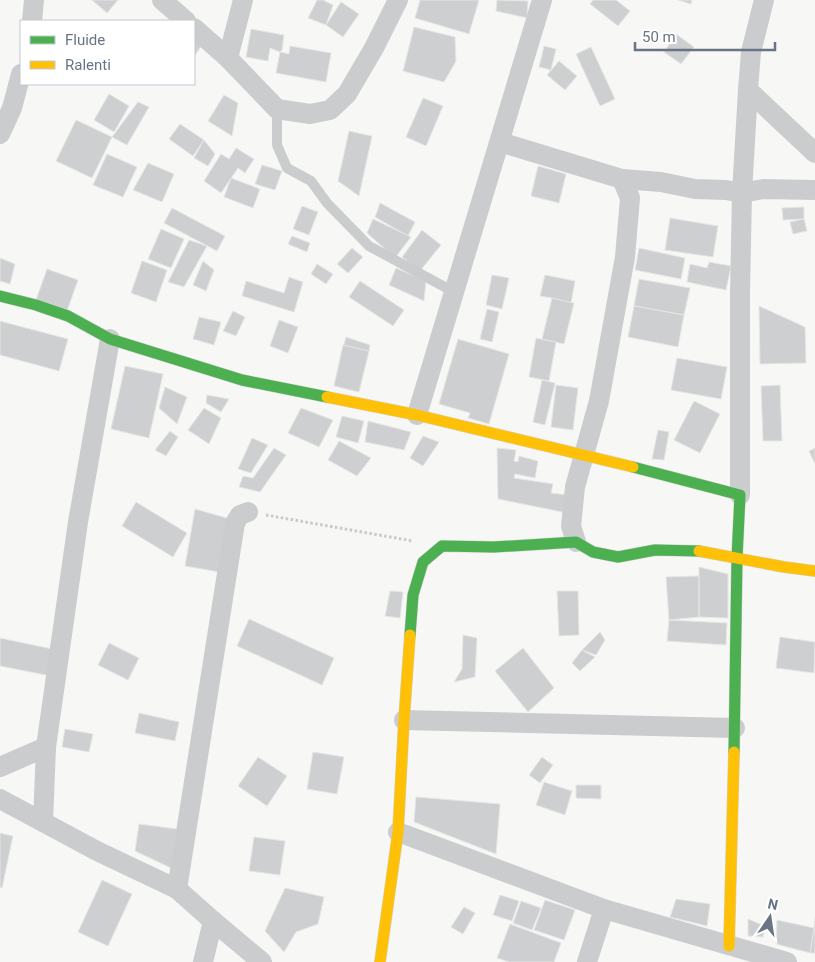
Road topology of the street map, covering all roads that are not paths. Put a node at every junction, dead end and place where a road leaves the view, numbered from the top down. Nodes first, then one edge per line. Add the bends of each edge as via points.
1 (34, 0) edge
2 (162, 0) edge
3 (243, 0) edge
4 (398, 0) edge
5 (542, 0) edge
6 (764, 0) edge
7 (32, 20) edge
8 (185, 20) edge
9 (195, 29) edge
10 (228, 58) junction
11 (20, 78) edge
12 (748, 90) junction
13 (277, 109) junction
14 (0, 134) edge
15 (500, 142) junction
16 (815, 153) edge
17 (622, 179) junction
18 (815, 190) edge
19 (742, 193) junction
20 (454, 292) junction
21 (0, 296) edge
22 (110, 339) junction
23 (417, 415) junction
24 (585, 455) junction
25 (740, 495) junction
26 (248, 512) road end
27 (576, 542) junction
28 (737, 558) junction
29 (815, 571) edge
30 (404, 720) junction
31 (735, 728) junction
32 (46, 747) junction
33 (0, 767) edge
34 (0, 799) edge
35 (43, 822) junction
36 (398, 832) junction
37 (177, 889) junction
38 (604, 909) junction
39 (213, 921) junction
40 (730, 946) junction
41 (203, 962) edge
42 (262, 962) edge
43 (380, 962) edge
44 (587, 962) edge
45 (787, 962) edge

1 - 7 street
2 - 8 street
3 - 10 street
4 - 13 street via 346,94 330,110 310,114
5 - 15 street
6 - 12 street via 751,52
9 - 10 street
10 - 13 street
11 - 14 street via 12,108
12 - 16 street
12 - 19 street
13 - 20 lane via 277,145 287,168 312,181 326,203 369,246
15 - 17 street
15 - 20 street
17 - 19 street
17 - 24 street via 630,198 625,257 599,401
18 - 19 street via 763,189
19 - 25 street
20 - 23 street
21 - 22 street via 68,316
22 - 23 street via 242,380
22 - 32 street via 78,522
23 - 24 street
24 - 25 street
24 - 27 street via 575,487 572,515 571,526
25 - 28 street
26 - 37 street via 240,515 235,523
27 - 28 street via 593,552 618,557 665,550 702,551
27 - 30 street via 494,547 442,546 423,562 413,595
28 - 29 street
28 - 31 street
30 - 31 street
30 - 36 street
31 - 40 street
32 - 33 street
32 - 35 street
34 - 35 street
35 - 37 street
36 - 38 street
36 - 43 street
37 - 39 street
38 - 40 street
38 - 44 street
39 - 41 street
39 - 42 street
40 - 45 street

